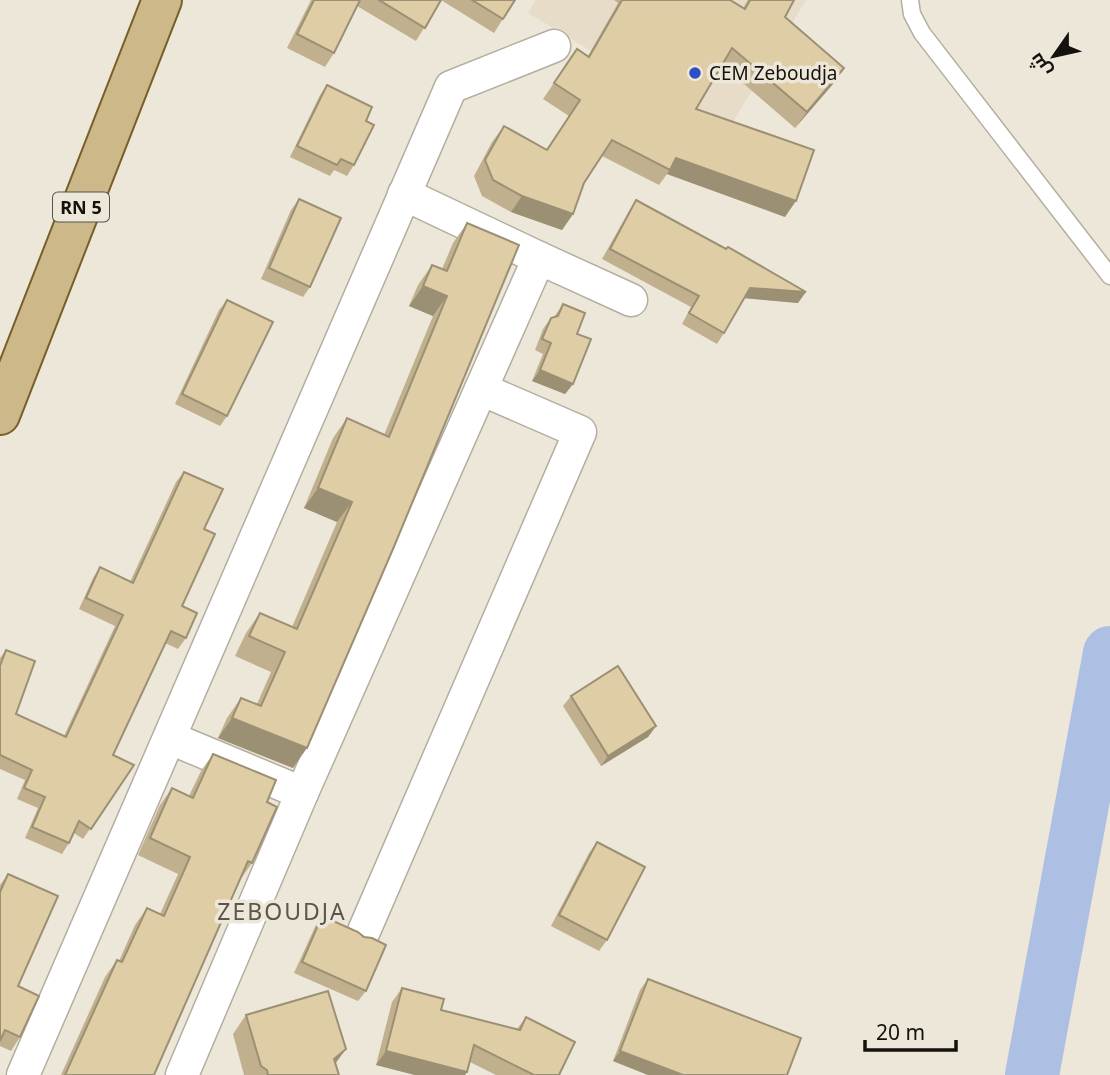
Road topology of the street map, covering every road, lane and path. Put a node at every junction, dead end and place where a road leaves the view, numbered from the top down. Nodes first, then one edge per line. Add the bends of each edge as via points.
1 (162, 0) edge
2 (910, 0) edge
3 (554, 46) dead end
4 (404, 194) junction
5 (539, 258) junction
6 (1110, 275) edge
7 (631, 299) dead end
8 (481, 389) junction
9 (0, 415) edge
10 (170, 738) junction
11 (302, 793) junction
12 (364, 931) dead end
13 (23, 1075) edge
14 (182, 1075) edge

1 - 9 main road, RN 5
2 - 6 lane via 922,33
3 - 4 street via 452,87
4 - 5 street
4 - 10 street
5 - 7 street
5 - 8 street
8 - 11 street
8 - 12 street via 580,432
10 - 11 street
10 - 13 street
11 - 14 street

